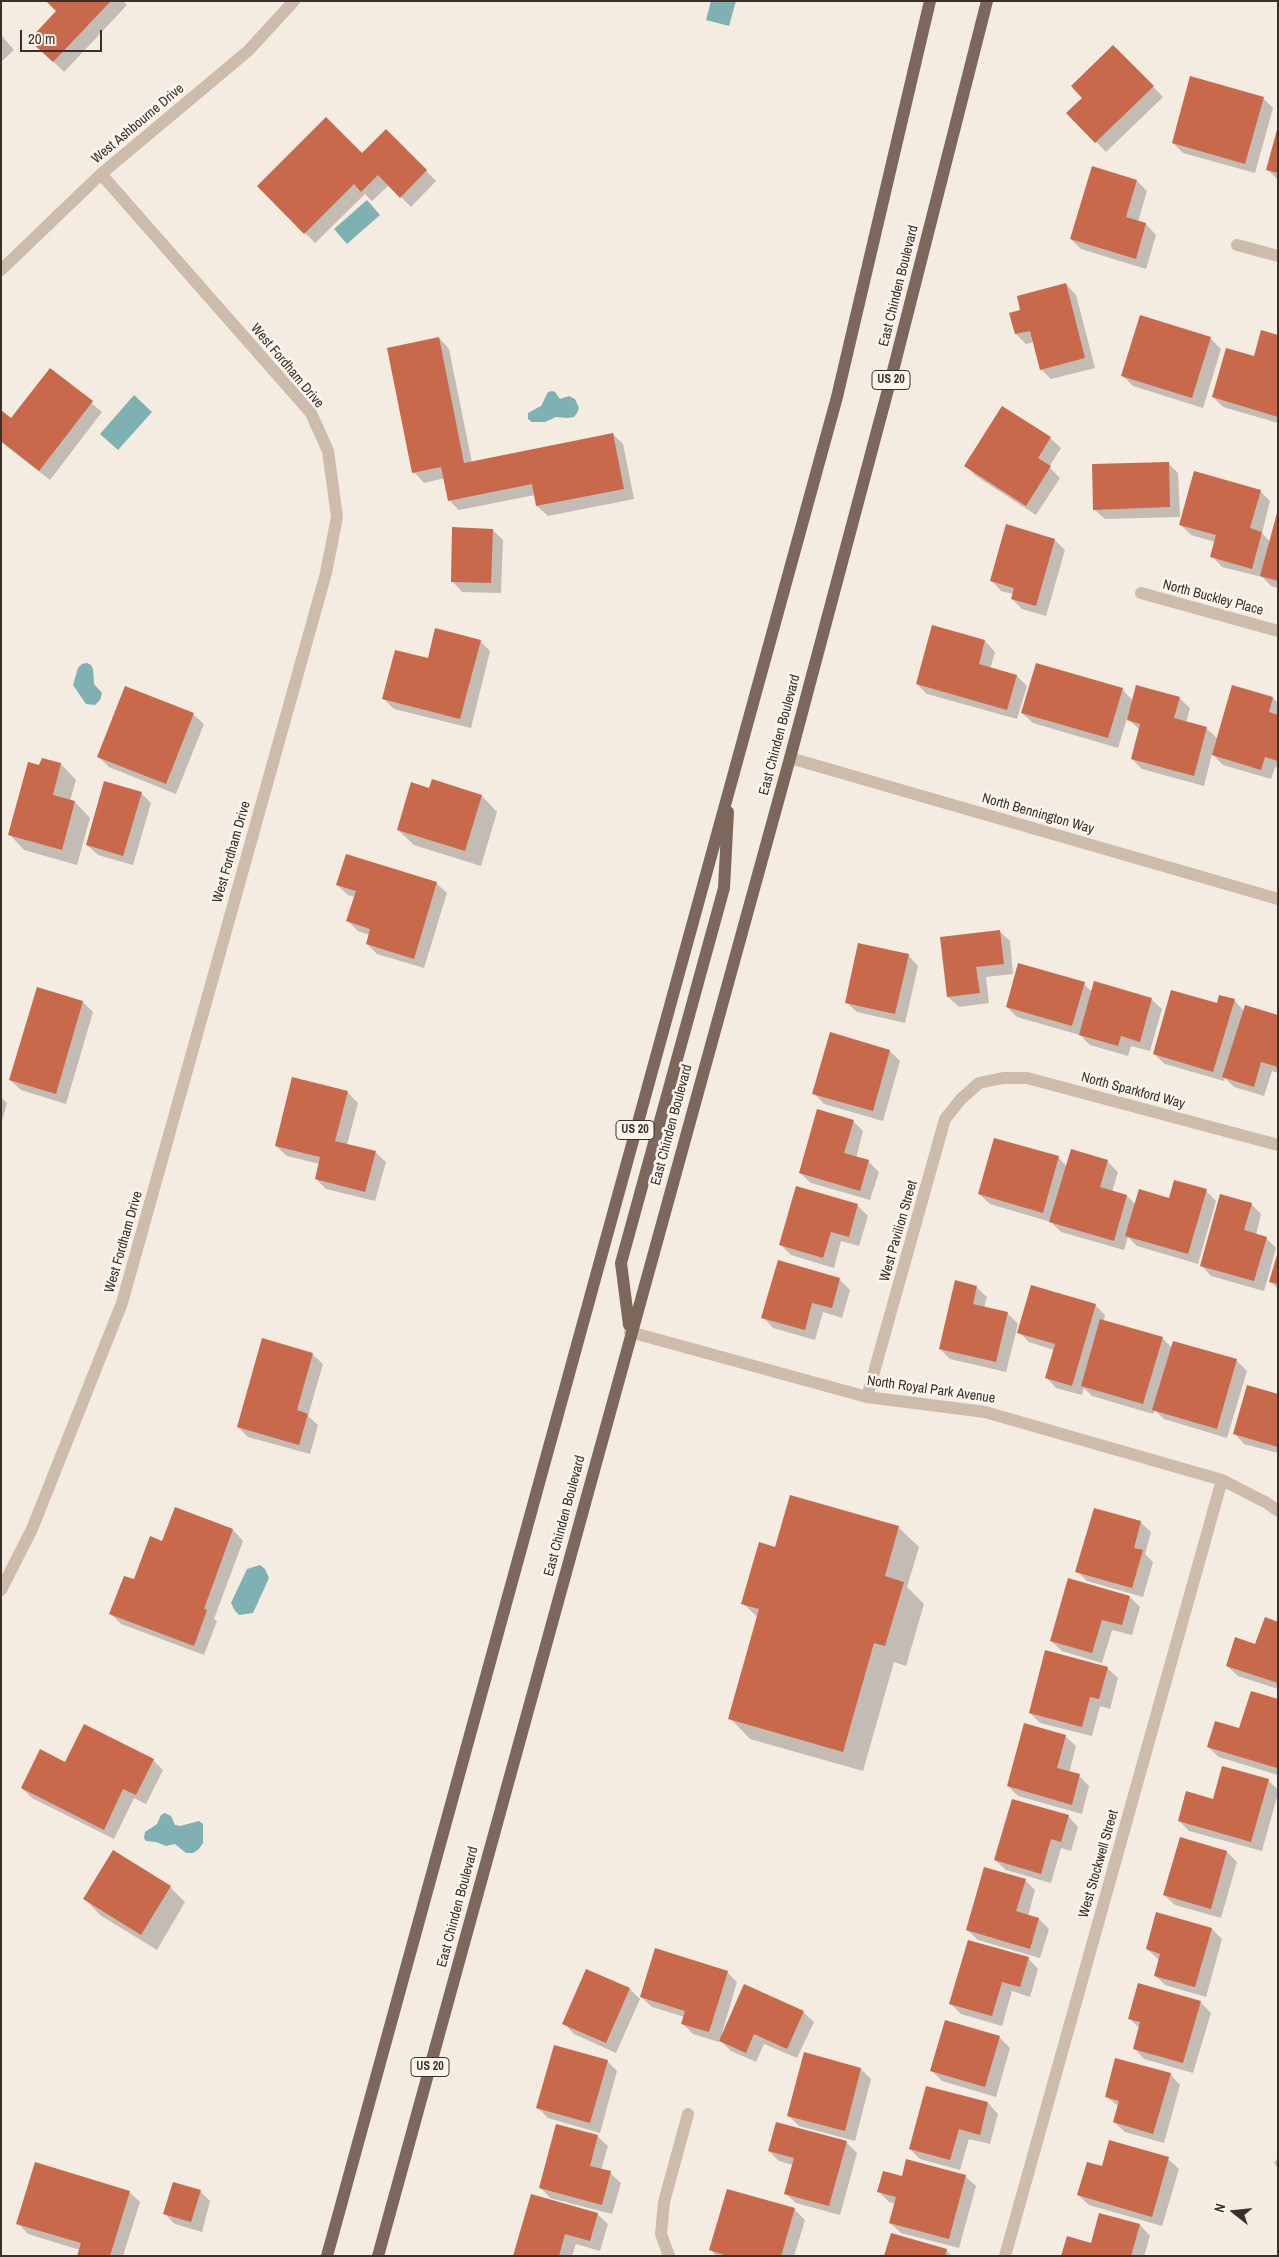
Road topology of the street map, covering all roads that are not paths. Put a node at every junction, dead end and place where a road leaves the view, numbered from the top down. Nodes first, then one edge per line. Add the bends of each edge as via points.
1 (294, 1) edge
2 (930, 1) edge
3 (988, 1) edge
4 (101, 174) junction
5 (1236, 245) dead end
6 (1278, 256) edge
7 (1, 270) edge
8 (1141, 593) dead end
9 (1278, 631) edge
10 (790, 758) junction
11 (729, 787) junction
12 (1278, 898) edge
13 (979, 1083) joint
14 (1278, 1145) edge
15 (630, 1332) junction
16 (868, 1398) junction
17 (1222, 1480) junction
18 (1278, 1511) edge
19 (1, 1590) edge
20 (688, 2114) dead end
21 (327, 2256) edge
22 (378, 2256) edge
23 (669, 2256) edge
24 (1005, 2256) edge

1 - 4 street, West Ashbourne Drive via 248,51
2 - 11 main road, US 20 via 837,397
3 - 10 main road, East Chinden Boulevard / US 20
4 - 7 street, West Ashbourne Drive
4 - 19 street, West Fordham Drive via 311,413 328,451 337,517 323,582 122,1303 32,1529
5 - 6 street
8 - 9 street, North Buckley Place
10 - 12 street, North Bennington Way
10 - 15 main road, East Chinden Boulevard / US 20
11 - 15 main road via 724,888 621,1263
11 - 21 main road, US 20
13 - 14 street, North Sparkford Way via 1027,1078
13 - 16 street, West Pavilion Street via 961,1098 945,1119
15 - 16 street, North Royal Park Avenue
15 - 22 main road, East Chinden Boulevard / US 20
16 - 17 street, North Royal Park Avenue via 985,1412
17 - 18 street, North Royal Park Avenue
17 - 24 street, West Stockwell Street
20 - 23 street via 664,2202 661,2234

